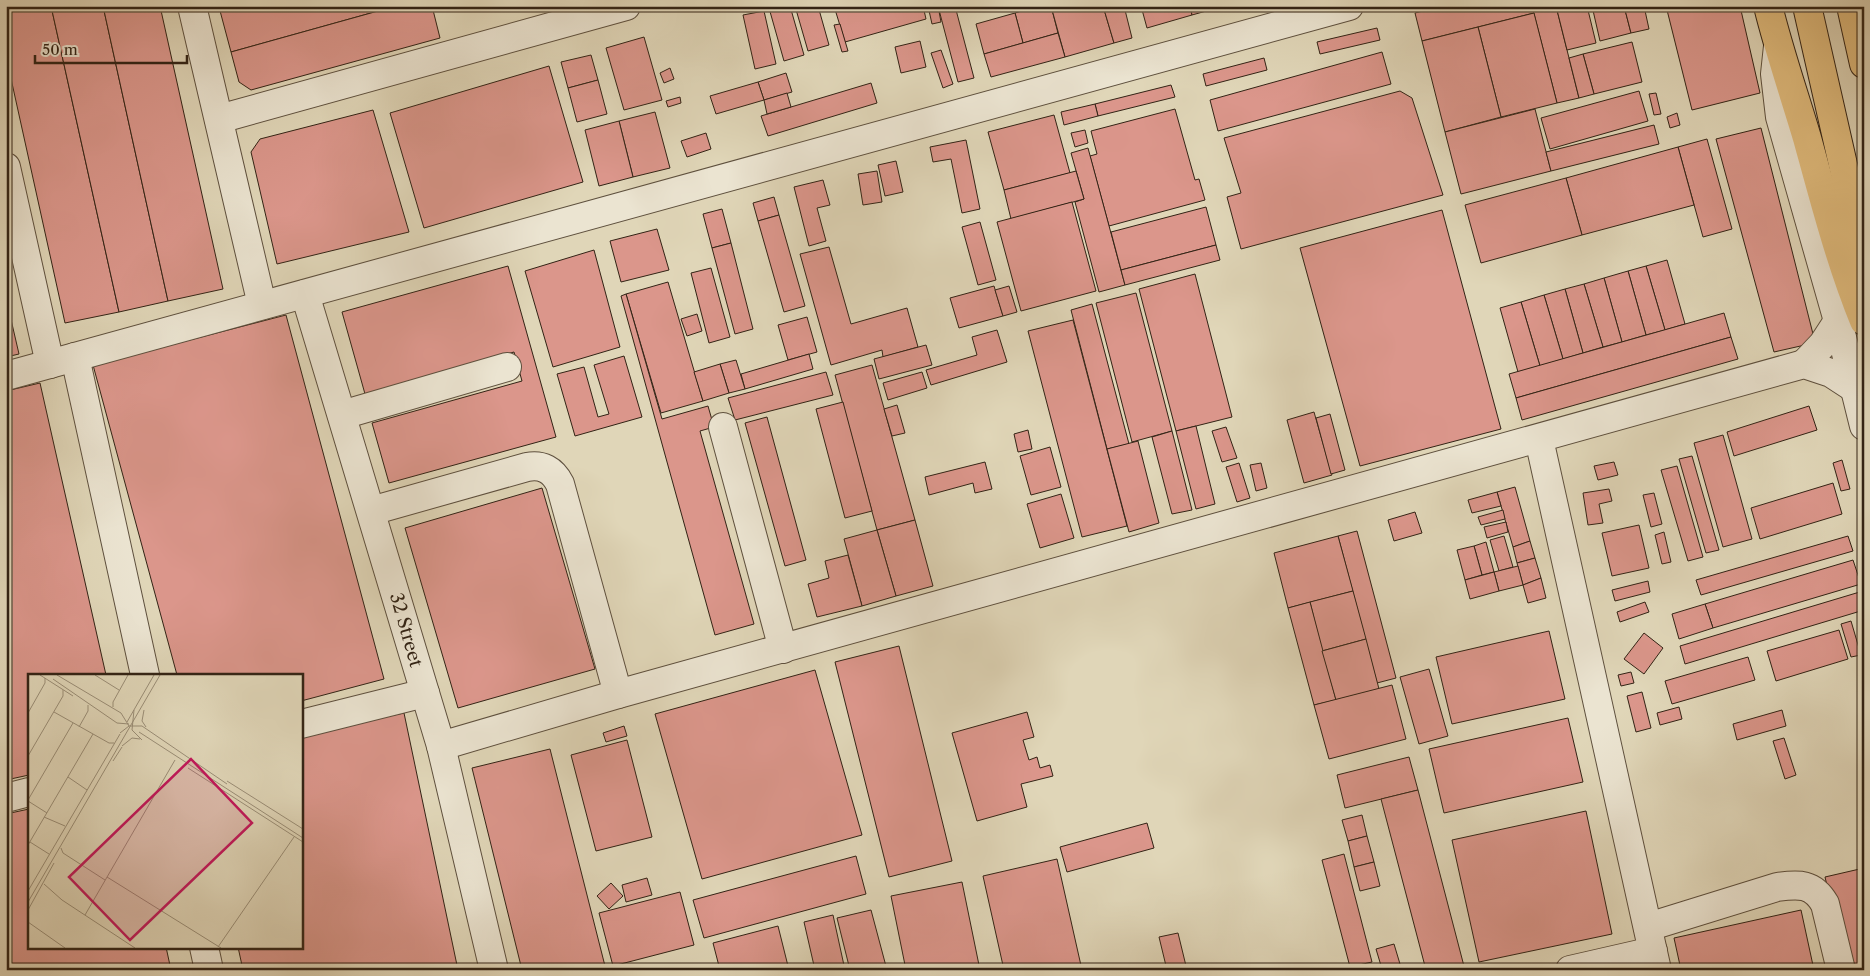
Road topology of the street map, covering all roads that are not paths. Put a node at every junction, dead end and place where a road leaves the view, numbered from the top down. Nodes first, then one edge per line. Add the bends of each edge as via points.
1 (192, 6) edge
2 (626, 6) edge
3 (1349, 6) edge
4 (1768, 6) edge
5 (1806, 6) edge
6 (1851, 6) edge
7 (1273, 16) edge
8 (1864, 64) edge
9 (219, 119) junction
10 (6, 167) edge
11 (1864, 257) edge
12 (305, 294) junction
13 (262, 305) junction
14 (1851, 321) edge
15 (63, 360) junction
16 (1804, 364) junction
17 (507, 367) dead end
18 (6, 376) edge
19 (1854, 388) junction
20 (342, 415) junction
21 (1864, 426) edge
22 (723, 427) dead end
23 (1539, 438) junction
24 (371, 511) junction
25 (783, 649) junction
26 (145, 674) edge
27 (425, 694) junction
28 (618, 694) junction
29 (302, 724) edge
30 (441, 746) junction
31 (28, 792) edge
32 (6, 798) edge
33 (204, 948) edge
34 (1653, 949) edge
35 (209, 970) edge
36 (494, 970) edge
37 (1570, 970) edge
38 (1841, 970) edge

1 - 9 street
2 - 9 street
3 - 7 street
4 - 14 highway via 1844,268
5 - 11 highway
6 - 8 highway
7 - 12 street
9 - 13 street
10 - 15 street
12 - 13 street
12 - 20 street, 32 Street
13 - 15 street
14 - 16 street
14 - 19 street
15 - 18 street
15 - 26 street
16 - 19 street via 1831,373
16 - 23 street
17 - 20 street
19 - 21 street
20 - 24 street, 32 Street
22 - 25 street
23 - 25 street
23 - 34 street
24 - 27 street, 32 Street
24 - 28 street via 527,467 543,467 550,471 560,484
25 - 28 street
27 - 29 street
27 - 30 street, 32 Street
28 - 30 street
30 - 36 street, 32 Street
31 - 32 street
33 - 35 street
34 - 37 street
34 - 38 street via 1777,888 1794,884 1810,888 1825,904

